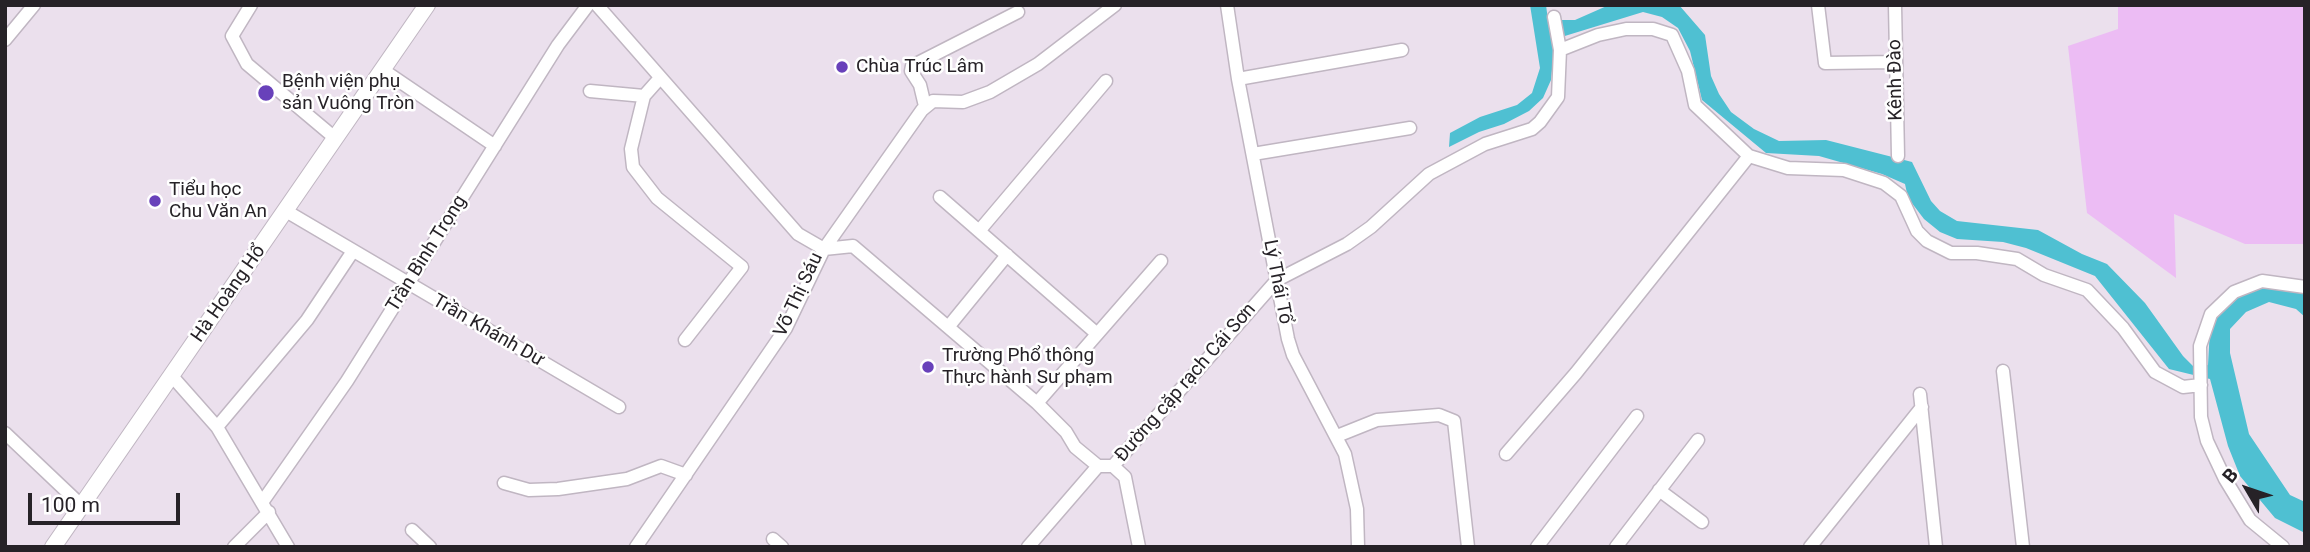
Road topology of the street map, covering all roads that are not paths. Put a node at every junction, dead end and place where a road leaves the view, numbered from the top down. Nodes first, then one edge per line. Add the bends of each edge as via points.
1 (34, 5) edge
2 (251, 5) edge
3 (427, 5) edge
4 (589, 5) edge
5 (597, 5) edge
6 (1115, 5) edge
7 (1227, 5) edge
8 (1818, 5) edge
9 (1895, 5) edge
10 (1018, 12) dead end
11 (1554, 17) dead end
12 (5, 40) edge
13 (1559, 46) junction
14 (1402, 50) dead end
15 (1895, 62) junction
16 (383, 70) junction
17 (660, 78) junction
18 (1238, 79) junction
19 (1106, 81) dead end
20 (590, 91) dead end
21 (644, 96) junction
22 (925, 107) junction
23 (1410, 128) dead end
24 (335, 138) junction
25 (495, 146) junction
26 (1253, 154) junction
27 (1749, 156) junction
28 (1898, 156) dead end
29 (940, 197) dead end
30 (286, 211) junction
31 (979, 231) junction
32 (824, 248) junction
33 (353, 251) junction
34 (1007, 255) junction
35 (1161, 261) dead end
36 (1278, 279) junction
37 (408, 285) junction
38 (2305, 288) edge
39 (948, 326) junction
40 (1096, 333) junction
41 (685, 340) dead end
42 (2003, 370) dead end
43 (172, 374) junction
44 (2201, 383) junction
45 (1037, 403) junction
46 (619, 407) dead end
47 (1637, 416) dead end
48 (217, 427) junction
49 (5, 433) edge
50 (1337, 436) junction
51 (1698, 440) dead end
52 (1506, 454) dead end
53 (1098, 466) junction
54 (1113, 466) junction
55 (686, 475) junction
56 (504, 483) dead end
57 (1658, 490) junction
58 (82, 506) junction
59 (266, 507) junction
60 (1702, 522) dead end
61 (412, 530) dead end
62 (54, 547) edge
63 (234, 547) edge
64 (288, 547) edge
65 (430, 547) edge
66 (636, 547) edge
67 (1028, 547) edge
68 (1139, 547) edge
69 (1358, 547) edge
70 (1468, 547) edge
71 (1537, 547) edge
72 (1616, 547) edge
73 (1810, 547) edge
74 (1937, 547) edge
75 (2023, 547) edge
76 (2284, 547) edge

1 - 12 street
2 - 24 street via 232,36 247,64
3 - 16 main road, Hà Hoàng Hổ
4 - 25 street, Trần Bình Trọng via 558,45
5 - 17 street, Võ Thị Sáu
6 - 22 street via 1038,64 990,92 963,102 933,102
7 - 18 street, Lý Thái Tổ
8 - 15 street via 1825,63
9 - 15 street, Kênh Đào
10 - 22 street via 912,66
11 - 13 street, Đường cặp rạch Cái Sơn
13 - 27 street via 1626,29 1672,35 1688,71 1695,105
13 - 36 street, Đường cặp rạch Cái Sơn via 1558,97 1532,129 1485,144 1429,174 1355,239
14 - 18 street
15 - 28 street, Kênh Đào
16 - 24 main road, Hà Hoàng Hổ
16 - 25 street
17 - 21 street
17 - 32 street, Võ Thị Sáu via 799,234
18 - 26 street, Lý Thái Tổ
19 - 31 street
20 - 21 street
21 - 41 street via 631,149 634,167 657,198 742,267
22 - 32 street
23 - 26 street
24 - 30 main road, Hà Hoàng Hổ
25 - 37 street, Trần Bình Trọng
26 - 36 street, Lý Thái Tổ
27 - 44 street via 1788,168 1844,170 1884,183 1901,196 1917,231 1927,241 1951,253 2017,258 2044,275 2087,290 2155,372 2183,387
27 - 52 street
29 - 31 street
30 - 33 street, Trần Khánh Dư
30 - 43 main road, Hà Hoàng Hổ
31 - 34 street
32 - 39 street, Đường cặp rạch Cái Sơn via 853,246
32 - 55 street, Võ Thị Sáu via 786,328
33 - 37 street, Trần Khánh Dư
33 - 48 street via 307,320
34 - 39 street
34 - 40 street
35 - 40 street
36 - 50 street, Lý Thái Tổ via 1293,355
36 - 54 street, Đường cặp rạch Cái Sơn
37 - 46 street, Trần Khánh Dư
37 - 59 street, Trần Bình Trọng
38 - 44 street via 2262,281 2228,296 2206,322 2200,346
39 - 45 street, Đường cặp rạch Cái Sơn
40 - 45 street
42 - 75 street
43 - 48 street
43 - 58 main road, Hà Hoàng Hổ
44 - 76 street via 2203,427 2225,478 2250,520
45 - 53 street, Đường cặp rạch Cái Sơn
47 - 71 street
48 - 59 street
49 - 58 street
50 - 69 street, Lý Thái Tổ via 1351,472
50 - 70 street via 1377,420 1439,415 1454,421
51 - 57 street
53 - 54 street, Đường cặp rạch Cái Sơn
53 - 67 street
54 - 68 street via 1125,477
55 - 56 street via 661,466 626,479 558,489 528,490
55 - 66 street, Võ Thị Sáu
57 - 60 street
57 - 72 street
58 - 62 main road, Hà Hoàng Hổ
59 - 63 street, Trần Bình Trọng
59 - 64 street
61 - 65 street
73 - 74 street via 1921,400

